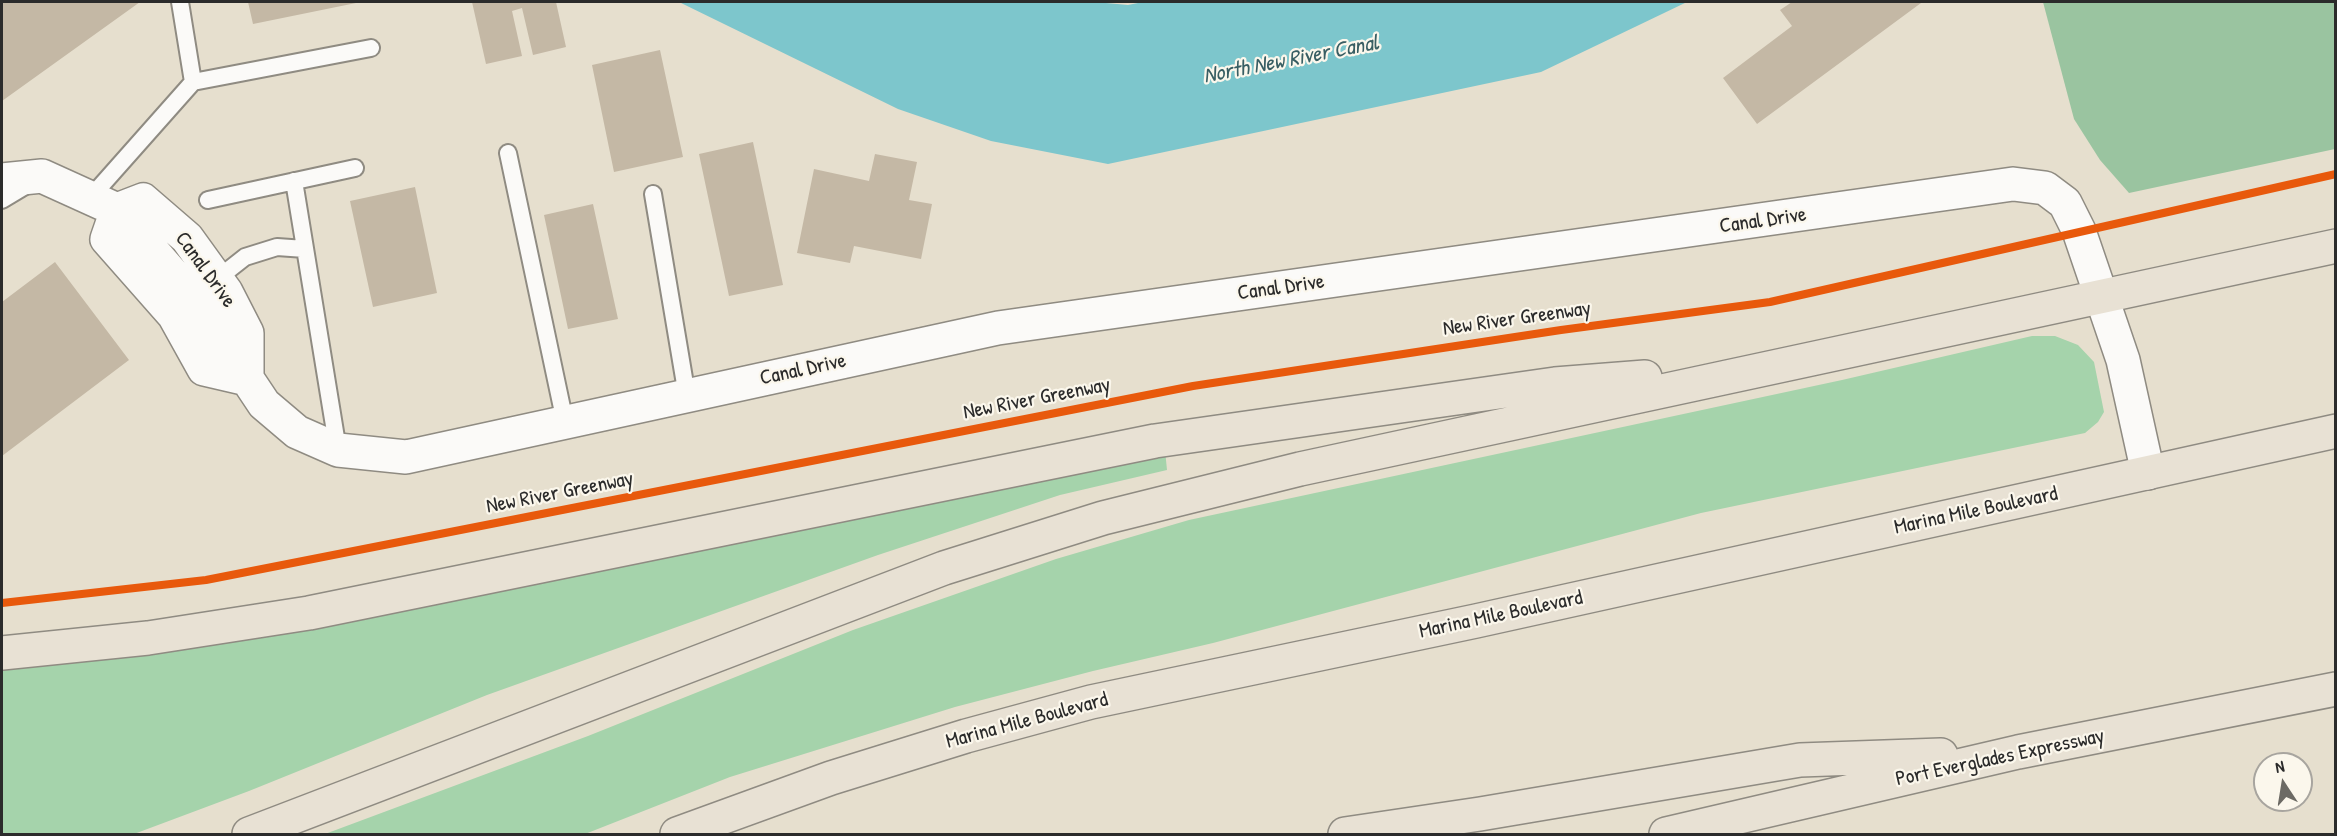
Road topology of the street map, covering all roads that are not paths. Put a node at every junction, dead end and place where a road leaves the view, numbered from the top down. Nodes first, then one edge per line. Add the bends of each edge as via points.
1 (180, 2) edge
2 (371, 48) dead end
3 (193, 82) junction
4 (508, 153) dead end
5 (355, 168) dead end
6 (42, 176) junction
7 (2, 180) edge
8 (294, 181) junction
9 (653, 194) dead end
10 (2, 200) edge
11 (208, 200) dead end
12 (104, 204) junction
13 (2336, 246) edge
14 (305, 249) junction
15 (195, 297) junction
16 (2102, 297) junction
17 (1764, 369) junction
18 (687, 396) junction
19 (565, 422) junction
20 (2336, 431) edge
21 (338, 450) junction
22 (2148, 473) junction
23 (2, 652) edge
24 (2336, 689) edge
25 (2018, 752) junction
26 (249, 834) edge
27 (677, 834) edge
28 (1345, 834) edge
29 (1666, 834) edge

1 - 3 lane
2 - 3 lane
3 - 12 lane
4 - 19 lane
5 - 8 lane
6 - 7 street
6 - 10 lane
6 - 12 street
8 - 11 lane
8 - 14 lane
9 - 18 lane
12 - 15 street, Canal Drive via 107,239
12 - 15 street, Canal Drive via 143,200 187,238
13 - 16 main road
14 - 15 lane via 277,247 245,257
14 - 21 lane
15 - 21 street, Canal Drive via 264,404 297,432
16 - 17 main road
16 - 18 street, Canal Drive via 2066,203 2045,188 2013,184 998,328
16 - 22 street, Canal Drive via 2123,360
17 - 23 main road via 1556,384 1155,441 309,614 148,638
17 - 26 main road via 1300,469 1103,518 933,572
18 - 19 street, Canal Drive
19 - 21 street, Canal Drive via 406,457
20 - 22 main road, Marina Mile Boulevard
22 - 27 main road, Marina Mile Boulevard via 1091,702 843,774
24 - 25 main road, Port Everglades Expressway
25 - 28 main road via 1800,760
25 - 29 main road, Port Everglades Expressway

